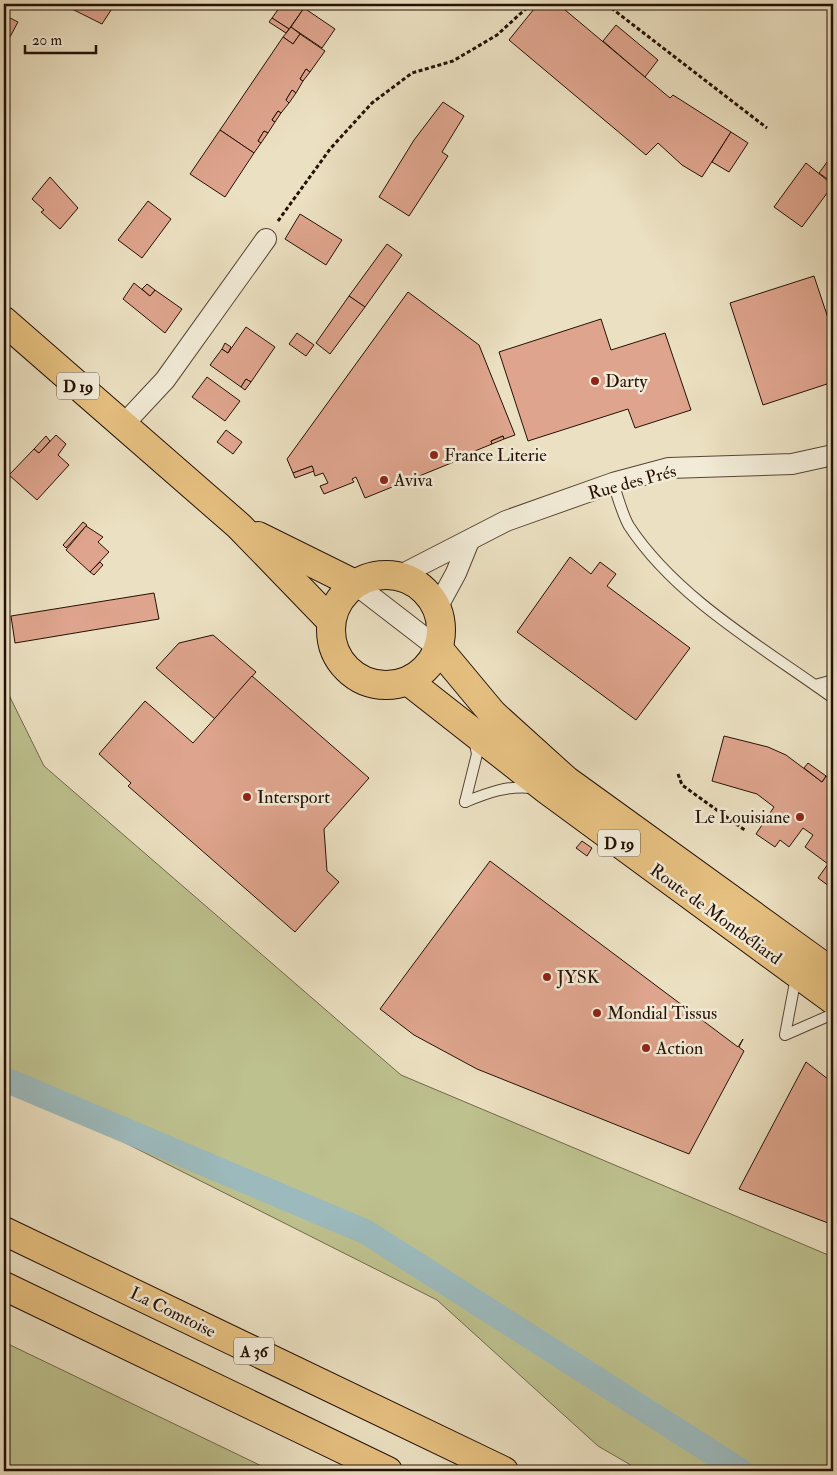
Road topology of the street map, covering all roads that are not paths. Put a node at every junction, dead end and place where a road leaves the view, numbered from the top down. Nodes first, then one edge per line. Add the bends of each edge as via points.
1 (266, 239) road end
2 (4, 321) edge
3 (123, 425) junction
4 (833, 455) edge
5 (614, 483) junction
6 (239, 526) junction
7 (470, 541) junction
8 (399, 576) junction
9 (355, 584) junction
10 (437, 608) junction
11 (331, 621) junction
12 (438, 648) junction
13 (833, 680) edge
14 (408, 681) junction
15 (815, 685) junction
16 (833, 698) edge
17 (472, 731) junction
18 (547, 790) junction
19 (797, 973) junction
20 (833, 973) edge
21 (833, 1000) edge
22 (833, 1014) edge
23 (4, 1231) edge
24 (4, 1286) edge
25 (388, 1471) edge
26 (504, 1471) edge

1 - 3 street via 165,380
2 - 3 main road, D 19
3 - 6 main road, D 19
4 - 5 street, Rue des Prés via 792,464 670,468
5 - 7 street, Rue des Prés via 506,521
5 - 15 lane via 628,525 649,552 699,602
6 - 9 main road, D 19
6 - 11 main road, D 19
7 - 8 street, Rue des Prés
7 - 10 street
8 - 9 main road via 376,576
8 - 10 main road via 415,583
9 - 11 main road via 344,594
9 - 12 street
10 - 12 main road via 441,621
11 - 14 main road via 331,638 336,654 358,679 374,685 392,686
12 - 14 main road via 421,673
12 - 20 main road, Route de Montbéliard / D 19 via 493,714 566,780
13 - 15 lane
14 - 17 main road, Route de Montbéliard / D 19
15 - 16 lane
17 - 18 main road, Route de Montbéliard / D 19
17 - 18 lane via 477,754 465,802 489,792 518,786
18 - 19 main road, Route de Montbéliard / D 19
19 - 21 main road, Route de Montbéliard / D 19
19 - 22 lane via 785,1034
23 - 26 main road, La Comtoise / A 36
24 - 25 main road

